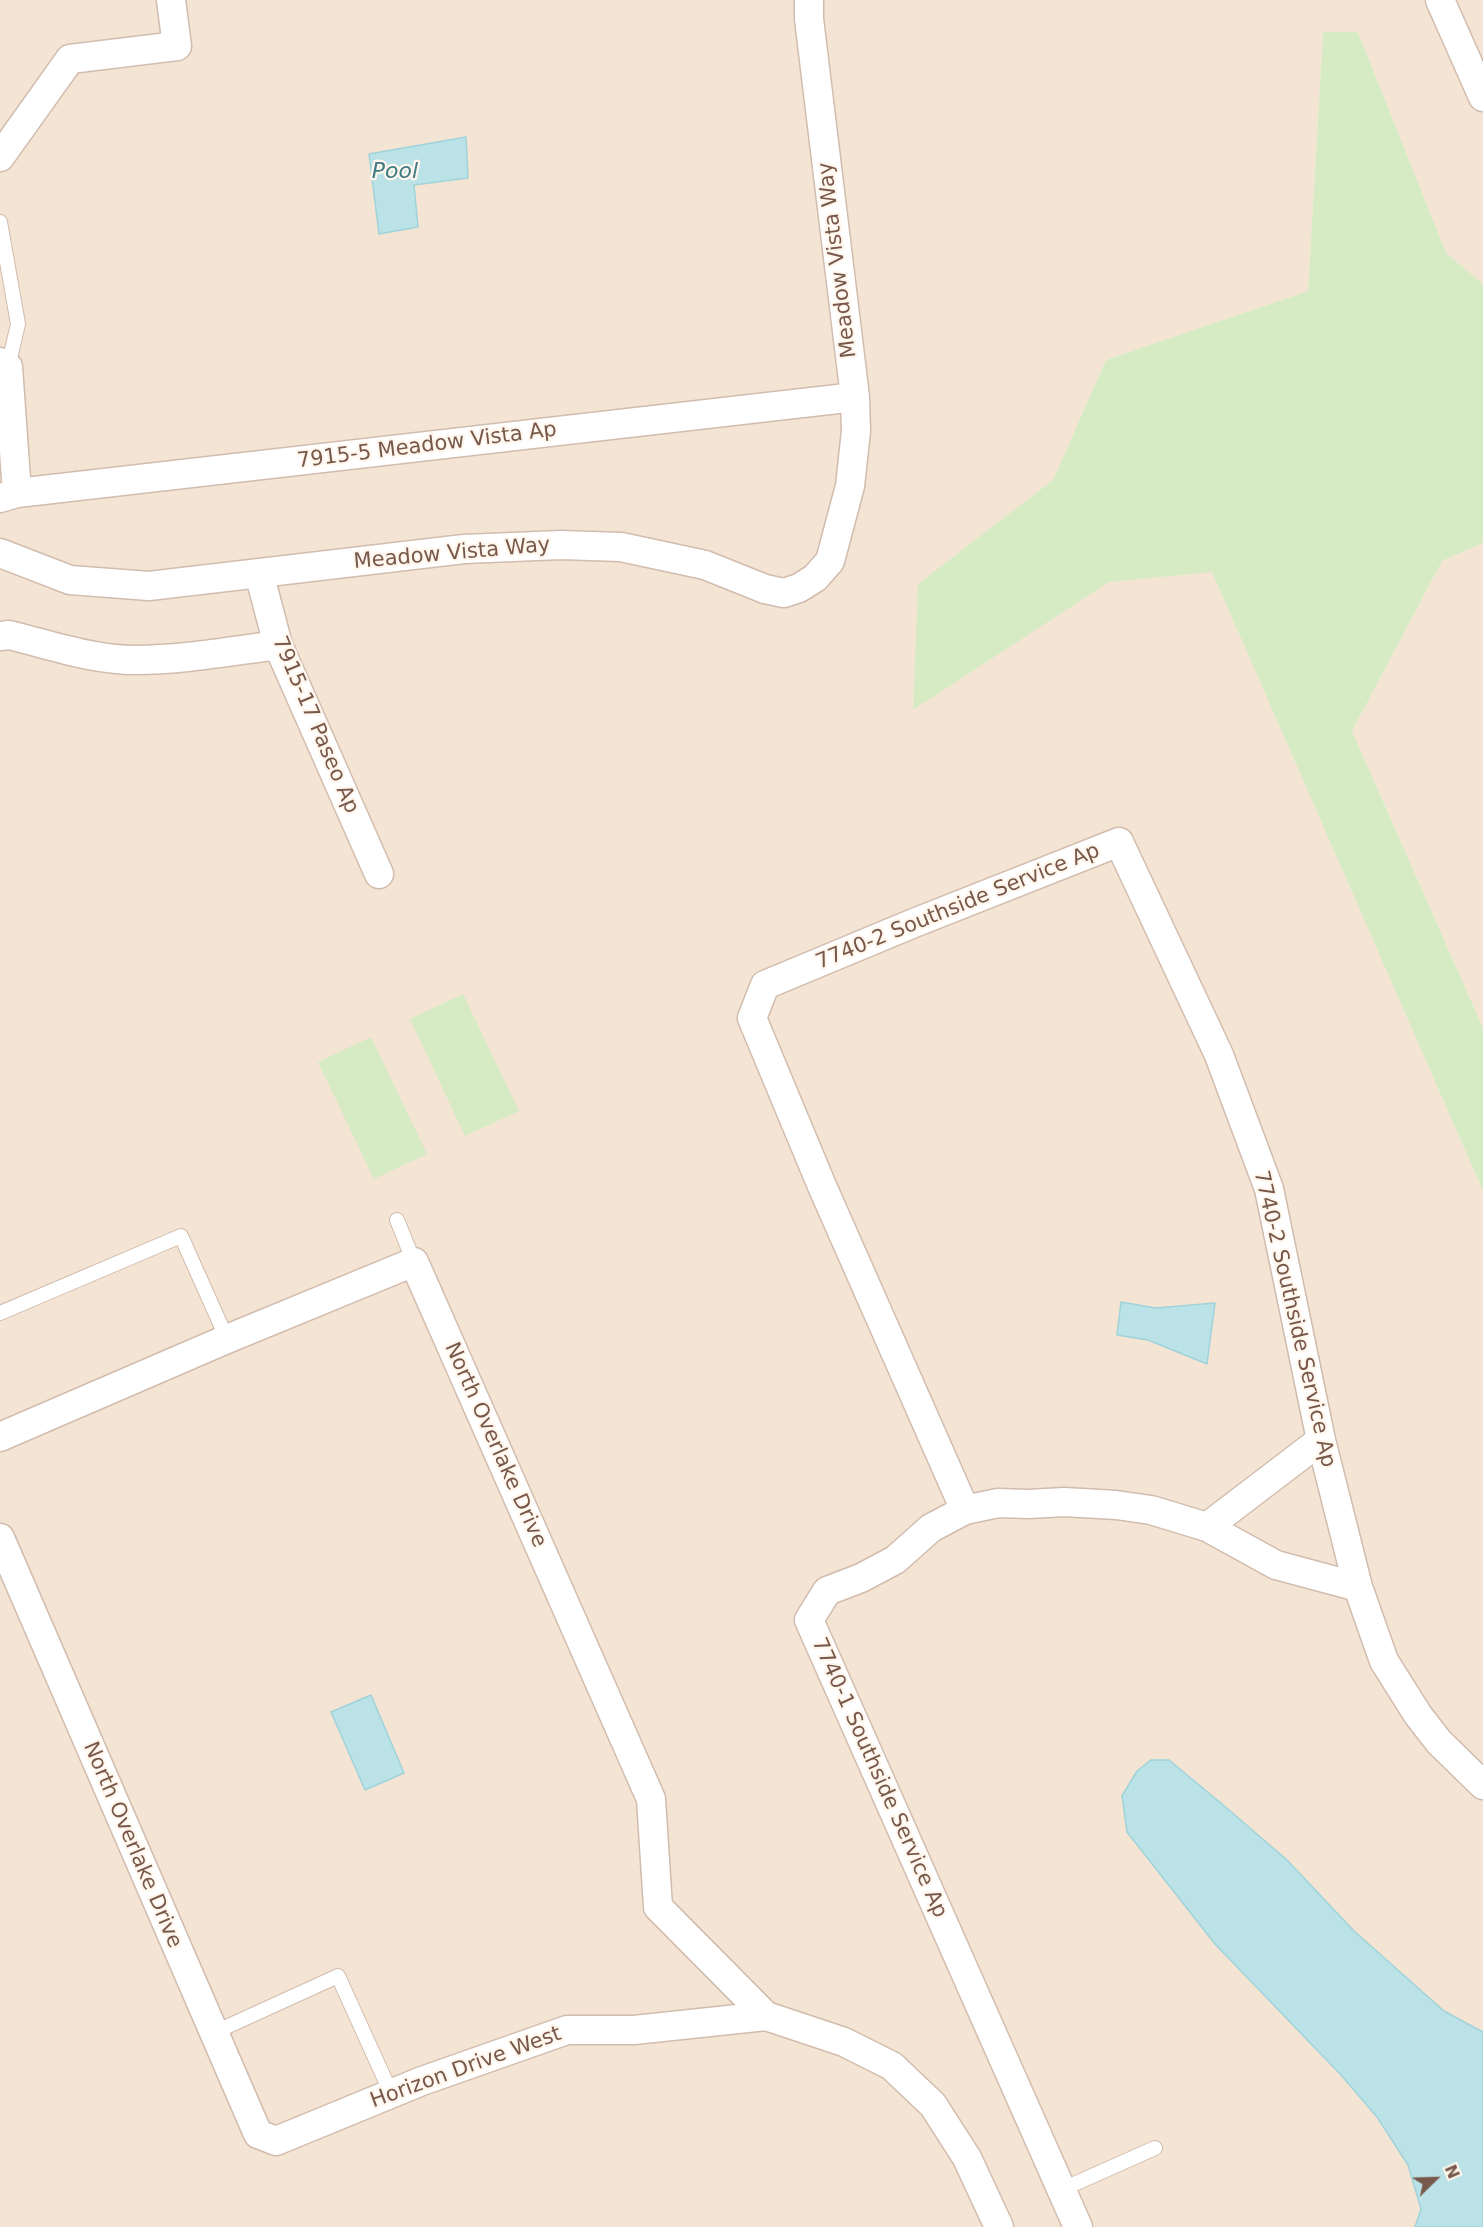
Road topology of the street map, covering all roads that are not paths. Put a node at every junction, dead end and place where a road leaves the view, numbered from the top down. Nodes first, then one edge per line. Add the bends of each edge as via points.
1 (171, 0) edge
2 (809, 0) edge
3 (1440, 0) edge
4 (1483, 97) edge
5 (0, 158) edge
6 (0, 222) edge
7 (4, 364) edge
8 (855, 397) junction
9 (8, 495) edge
10 (0, 553) edge
11 (259, 573) junction
12 (0, 636) edge
13 (278, 645) junction
14 (379, 874) dead end
15 (397, 1220) dead end
16 (414, 1262) junction
17 (0, 1313) edge
18 (226, 1339) junction
19 (0, 1437) edge
20 (1321, 1440) junction
21 (964, 1510) junction
22 (1207, 1527) junction
23 (0, 1538) edge
24 (1358, 1587) junction
25 (1483, 1785) edge
26 (766, 2016) junction
27 (213, 2033) junction
28 (391, 2093) junction
29 (276, 2141) joint
30 (1155, 2148) dead end
31 (1062, 2189) junction
32 (999, 2227) edge
33 (1078, 2227) edge

1 - 5 street via 177,46 70,59
2 - 8 street, Meadow Vista Way
3 - 4 street
6 - 7 lane via 18,324
7 - 9 street
8 - 9 street, 7915-5 Meadow Vista Ap
8 - 11 street, Meadow Vista Way via 850,486 830,561 815,578 784,593 705,565 621,547 465,549
10 - 11 street, Meadow Vista Way via 70,580 149,586
11 - 13 street, 7915-17 Paseo Ap
12 - 13 street via 134,660
13 - 14 street, 7915-17 Paseo Ap
15 - 16 lane
16 - 18 street
16 - 26 street, North Overlake Drive via 651,1799 658,1907
17 - 18 lane via 182,1236
18 - 19 street
20 - 21 street, 7740-2 Southside Service Ap via 1269,1189 1219,1055 1119,842 765,985 752,1018
20 - 22 street
20 - 24 street, 7740-2 Southside Service Ap
21 - 22 street, 7740-1 Southside Service Ap via 998,1503 1116,1505 1151,1510
21 - 31 street, 7740-1 Southside Service Ap via 931,1528 895,1560 827,1591 809,1620
22 - 24 street, 7740-1 Southside Service Ap via 1276,1565
23 - 27 street, North Overlake Drive
24 - 25 street, 7740-2 Southside Service Ap via 1384,1661 1418,1715
26 - 28 street, Horizon Drive West via 634,2030 567,2030
26 - 32 street, Horizon Drive West via 844,2042 892,2066 933,2105 967,2158
27 - 28 lane via 338,1976
27 - 29 street, North Overlake Drive via 258,2134
28 - 29 street, Horizon Drive West
30 - 31 lane
31 - 33 street, 7740-1 Southside Service Ap

